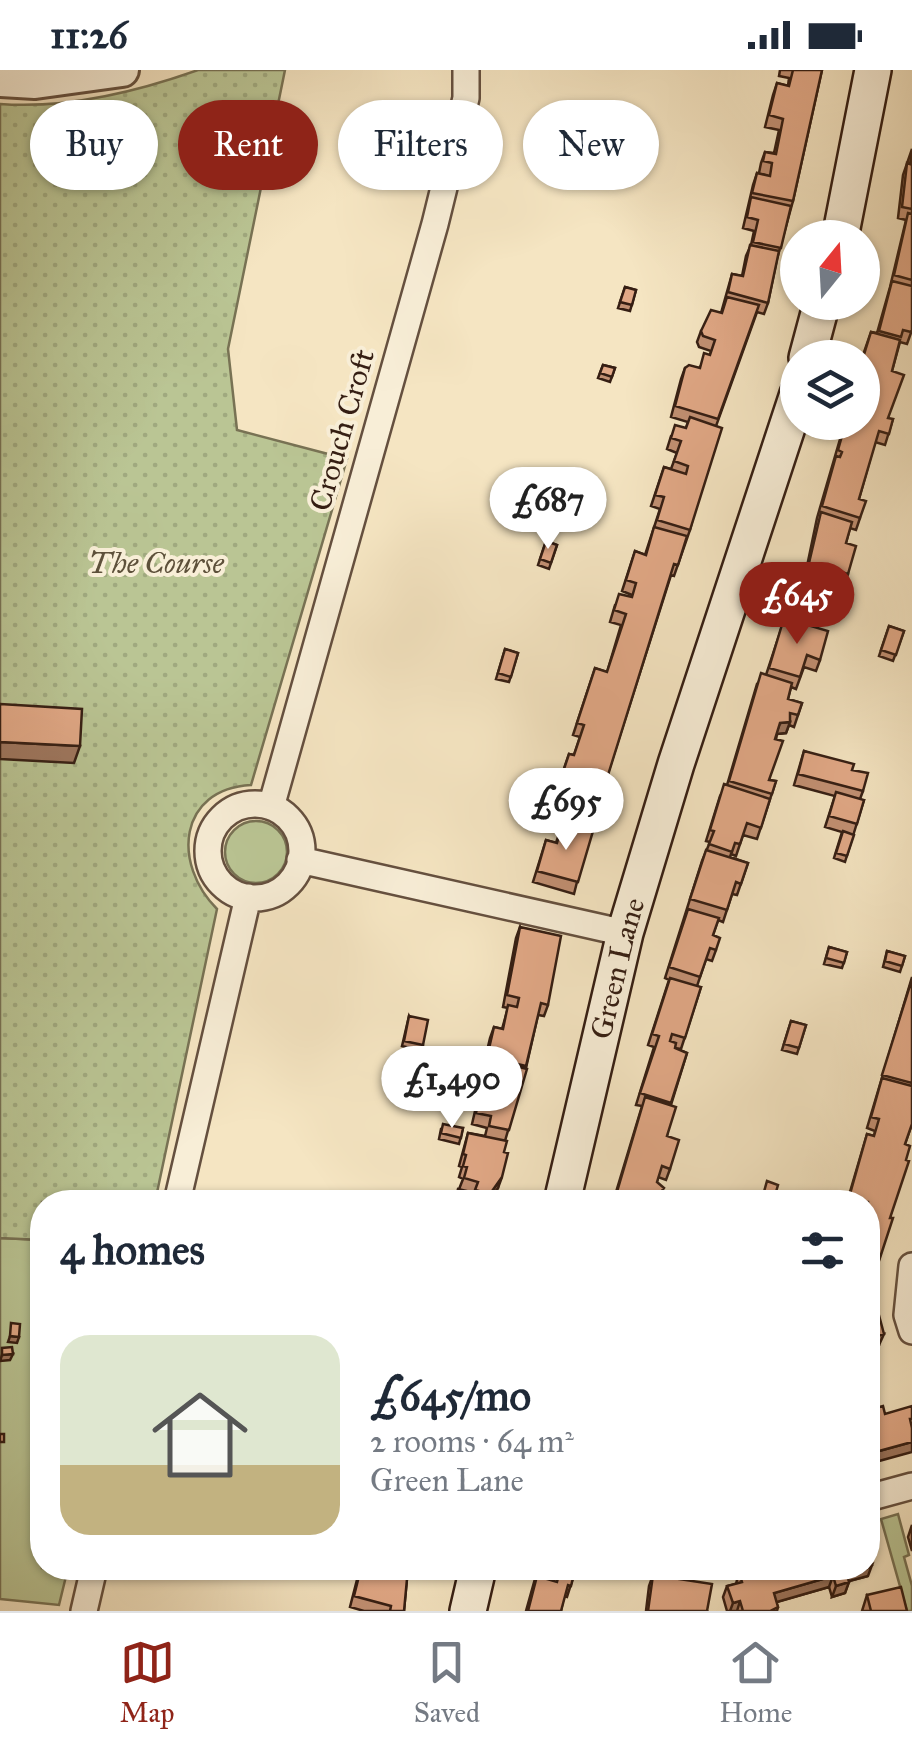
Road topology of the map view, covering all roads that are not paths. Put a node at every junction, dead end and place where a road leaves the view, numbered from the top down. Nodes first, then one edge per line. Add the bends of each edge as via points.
1 (122, 70) edge
2 (466, 70) edge
3 (873, 70) edge
4 (0, 80) edge
5 (844, 220) edge
6 (783, 440) edge
7 (271, 807) junction
8 (300, 860) junction
9 (248, 898) junction
10 (625, 932) junction
11 (179, 1190) edge
12 (565, 1190) edge
13 (912, 1266) edge
14 (912, 1331) edge
15 (912, 1486) edge
16 (880, 1495) edge
17 (91, 1580) edge
18 (475, 1580) edge
19 (84, 1611) edge
20 (468, 1611) edge

1 - 4 street
2 - 7 street, Crouch Croft via 466,98 435,224
3 - 5 main road
6 - 10 main road, Green Lane
7 - 8 street via 296,828
7 - 9 street via 230,811 210,836 211,868 232,892
8 - 9 street via 280,891
8 - 10 street
9 - 11 street
10 - 12 main road, Green Lane
13 - 14 street via 906,1315
15 - 16 street
17 - 19 street
18 - 20 main road

